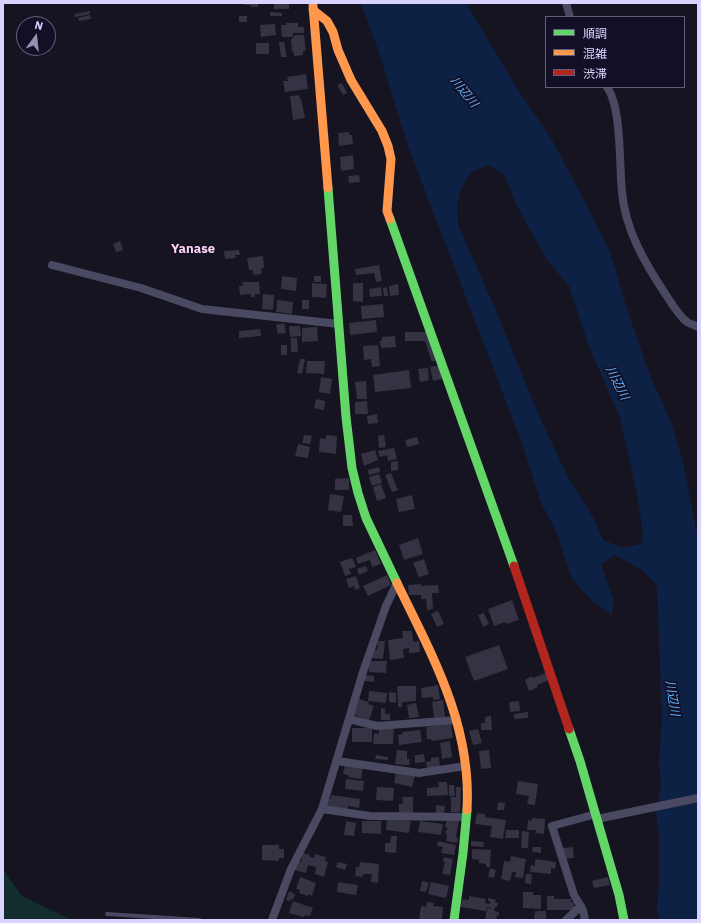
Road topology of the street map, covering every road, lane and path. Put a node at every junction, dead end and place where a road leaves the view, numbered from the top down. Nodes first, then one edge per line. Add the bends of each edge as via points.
1 (566, 3) edge
2 (313, 7) edge
3 (570, 16) edge
4 (607, 88) edge
5 (52, 265) dead end
6 (339, 324) junction
7 (698, 327) edge
8 (397, 583) junction
9 (349, 719) junction
10 (457, 720) junction
11 (337, 761) junction
12 (466, 766) junction
13 (698, 798) edge
14 (322, 809) junction
15 (466, 817) junction
16 (597, 817) junction
17 (581, 906) junction
18 (107, 914) dead end
19 (200, 920) edge
20 (272, 920) edge
21 (454, 920) edge
22 (566, 920) edge
23 (585, 920) edge
24 (624, 920) edge

1 - 3 street
2 - 6 street
2 - 16 street via 327,21 333,32 351,80 382,131 388,146 391,158 387,211 508,552
4 - 7 street via 615,106 625,211 635,239 650,270 673,305 687,322
5 - 6 street via 141,288 202,309
6 - 8 street via 350,459 355,486 366,518
8 - 9 street via 386,606
8 - 10 street via 440,675
9 - 10 street via 377,726
9 - 11 street
10 - 12 street
11 - 12 street via 419,773
11 - 14 street
12 - 15 street
13 - 16 street via 610,817
14 - 15 street via 370,816
14 - 20 street via 291,869
15 - 21 street via 465,843
16 - 17 street via 552,826 574,895
16 - 24 street
17 - 22 street
17 - 23 street
18 - 19 lane

